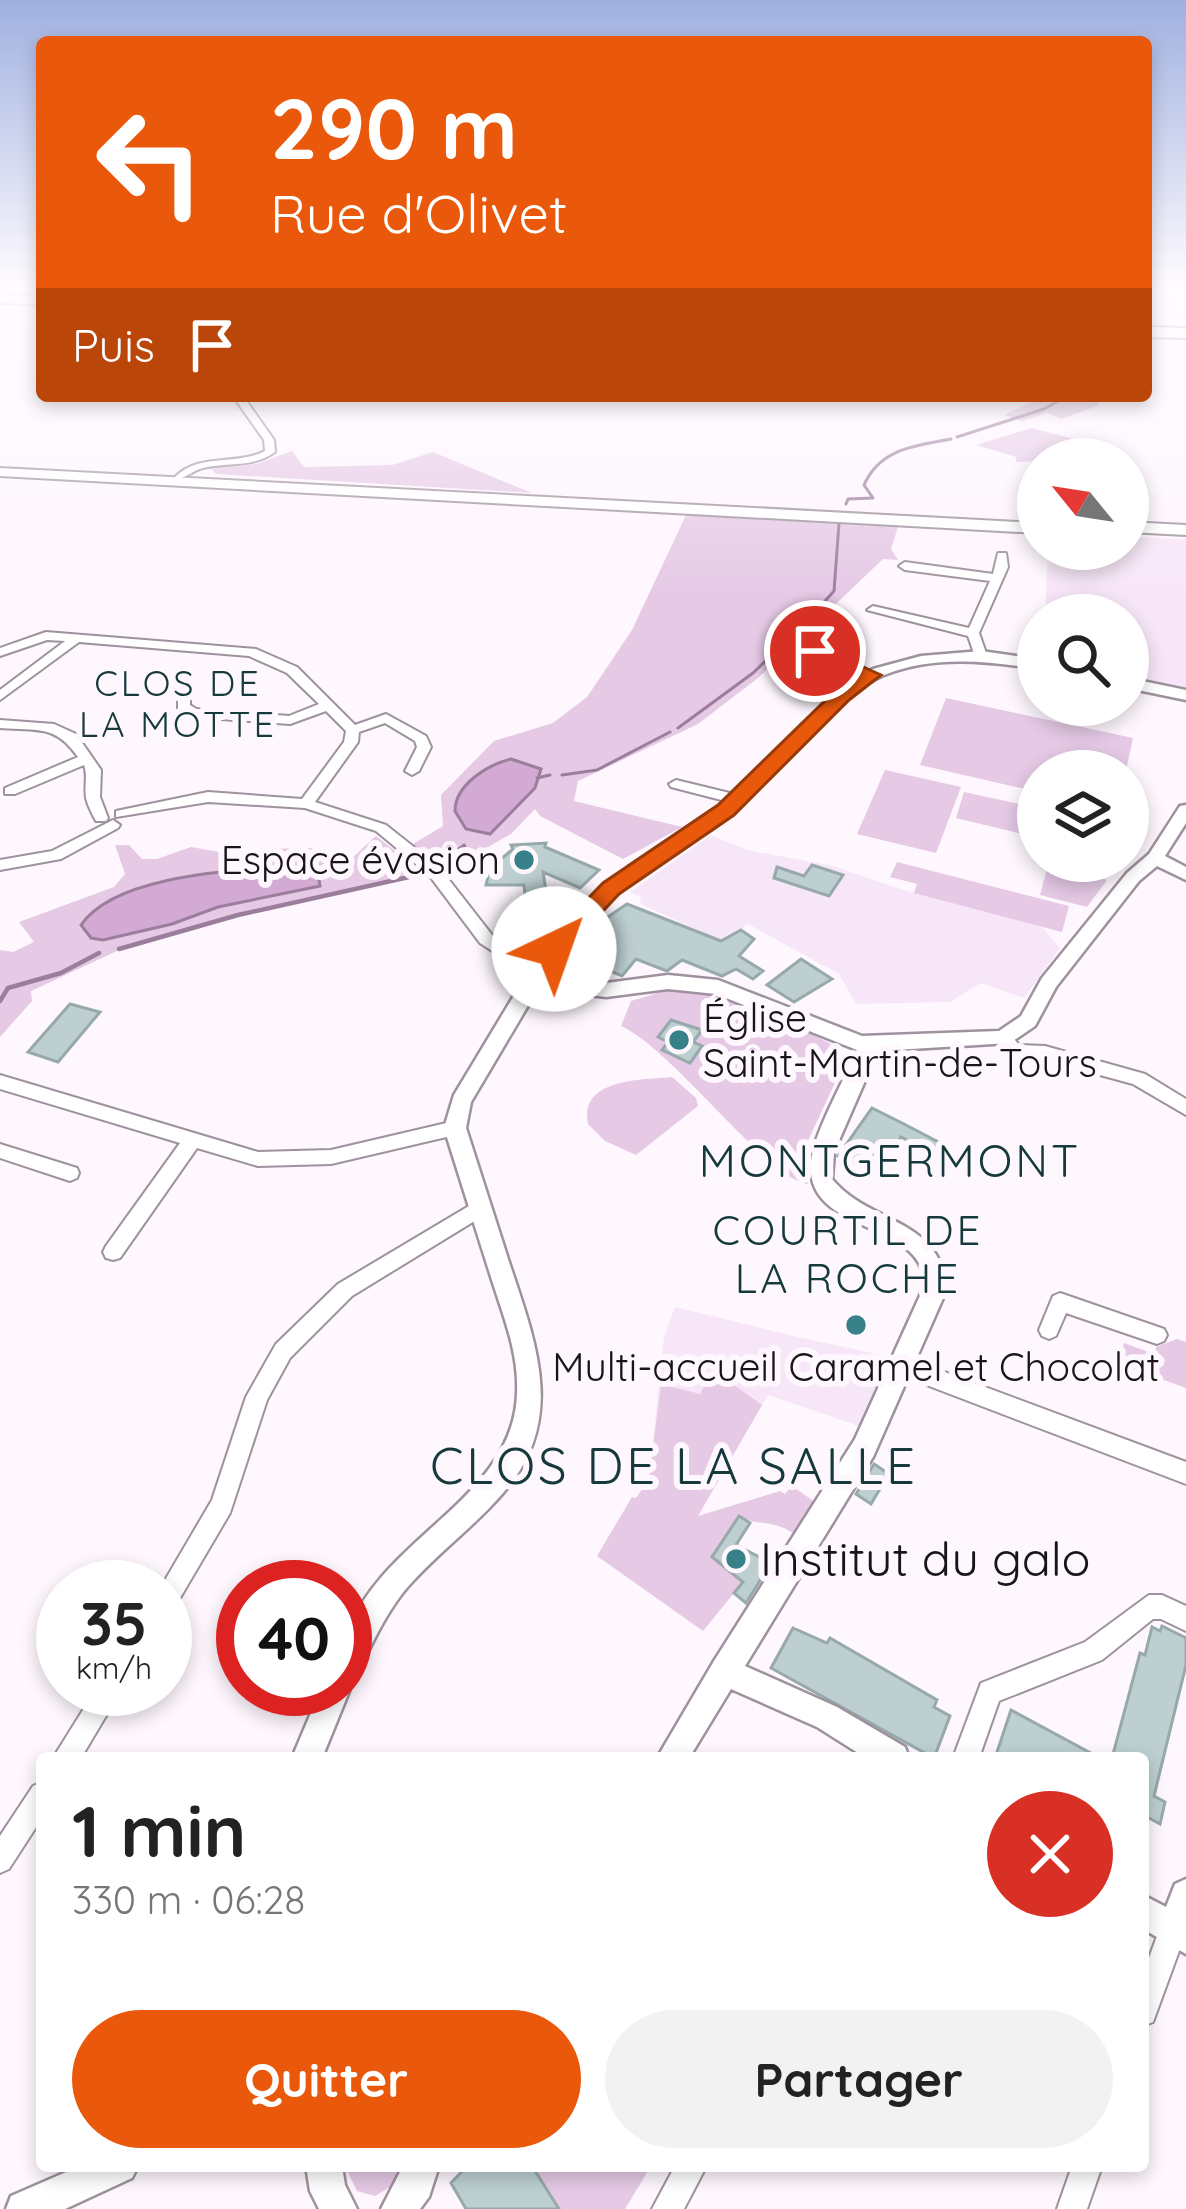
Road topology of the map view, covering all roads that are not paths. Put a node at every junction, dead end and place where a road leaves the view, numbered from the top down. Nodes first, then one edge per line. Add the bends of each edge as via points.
1 (242, 402) edge
2 (0, 472) edge
3 (178, 478) junction
4 (1017, 526) edge
5 (1149, 530) edge
6 (1186, 532) edge
7 (1002, 555) dead end
8 (905, 566) dead end
9 (998, 578) junction
10 (873, 610) dead end
11 (973, 633) junction
12 (74, 640) junction
13 (794, 644) dead end
14 (0, 652) edge
15 (981, 656) junction
16 (1017, 661) edge
17 (871, 675) junction
18 (1149, 687) edge
19 (1186, 695) edge
20 (0, 696) edge
21 (185, 698) dead end
22 (330, 705) junction
23 (403, 709) dead end
24 (386, 718) junction
25 (0, 724) edge
26 (353, 730) junction
27 (86, 759) junction
28 (412, 771) dead end
29 (676, 784) dead end
30 (10, 791) dead end
31 (737, 800) junction
32 (306, 804) junction
33 (1186, 810) edge
34 (113, 819) junction
35 (82, 842) junction
36 (1155, 858) junction
37 (0, 865) edge
38 (1186, 874) edge
39 (542, 966) junction
40 (1003, 1038) junction
41 (870, 1045) junction
42 (0, 1082) edge
43 (1186, 1108) edge
44 (455, 1128) junction
45 (193, 1140) junction
46 (0, 1150) edge
47 (70, 1173) dead end
48 (479, 1208) junction
49 (113, 1252) dead end
50 (1049, 1330) dead end
51 (1157, 1335) dead end
52 (902, 1366) junction
53 (1186, 1473) edge
54 (190, 1560) edge
55 (372, 1616) edge
56 (1186, 1619) edge
57 (724, 1671) junction
58 (93, 1716) edge
59 (325, 1716) edge
60 (70, 1752) edge
61 (310, 1752) edge
62 (676, 1752) edge
63 (884, 1752) edge
64 (968, 1752) edge
65 (36, 1804) edge
66 (0, 1860) edge
67 (1186, 1895) edge
68 (1149, 1915) edge
69 (1179, 1934) edge
70 (1149, 1999) edge
71 (107, 2172) edge
72 (326, 2172) edge
73 (419, 2172) edge
74 (688, 2172) edge
75 (1086, 2172) edge
76 (336, 2207) edge
77 (24, 2209) edge
78 (399, 2209) edge
79 (667, 2209) edge
80 (1072, 2209) edge

1 - 3 street via 270,452 241,464 194,466
2 - 3 main road
3 - 4 main road
5 - 6 main road
7 - 9 street
8 - 9 street
9 - 11 street
10 - 11 street
11 - 15 street
12 - 14 street via 40,636
12 - 20 street
12 - 22 street via 251,652 292,670
13 - 17 street
15 - 16 street
15 - 17 street via 926,659
17 - 31 street
18 - 19 street
21 - 22 street via 193,713 281,720
22 - 26 street
23 - 24 street
24 - 26 street
24 - 28 street via 423,743
25 - 27 street via 64,732
26 - 32 street
27 - 30 street
27 - 34 street via 93,797
29 - 31 street
31 - 39 street via 611,889
32 - 34 street via 225,796
32 - 39 street via 381,828 434,871 472,925
33 - 36 street
34 - 35 street
34 - 35 street via 125,827 121,836
35 - 37 street via 46,859
36 - 38 street
36 - 40 street via 1049,983 1021,1029
39 - 41 street via 589,988 718,986
39 - 44 street via 461,1100
40 - 41 street
40 - 43 street via 1014,1051 1146,1082
41 - 52 street via 823,1152 821,1181 841,1203 920,1249 935,1272
42 - 45 street
44 - 45 street via 289,1161
44 - 48 street
45 - 49 street
46 - 47 street
48 - 54 street via 345,1290 283,1351 257,1397 223,1505
48 - 55 street via 529,1366 521,1438 487,1497 398,1577
50 - 51 street via 1060,1302
52 - 53 street
52 - 57 street via 864,1448
56 - 64 street via 1149,1606 1093,1651 990,1692
57 - 62 street
57 - 63 street
58 - 60 street
59 - 61 street
65 - 66 street
67 - 69 street
68 - 69 street
69 - 70 street
71 - 77 street
72 - 76 street
73 - 78 street
74 - 79 street
75 - 80 street

